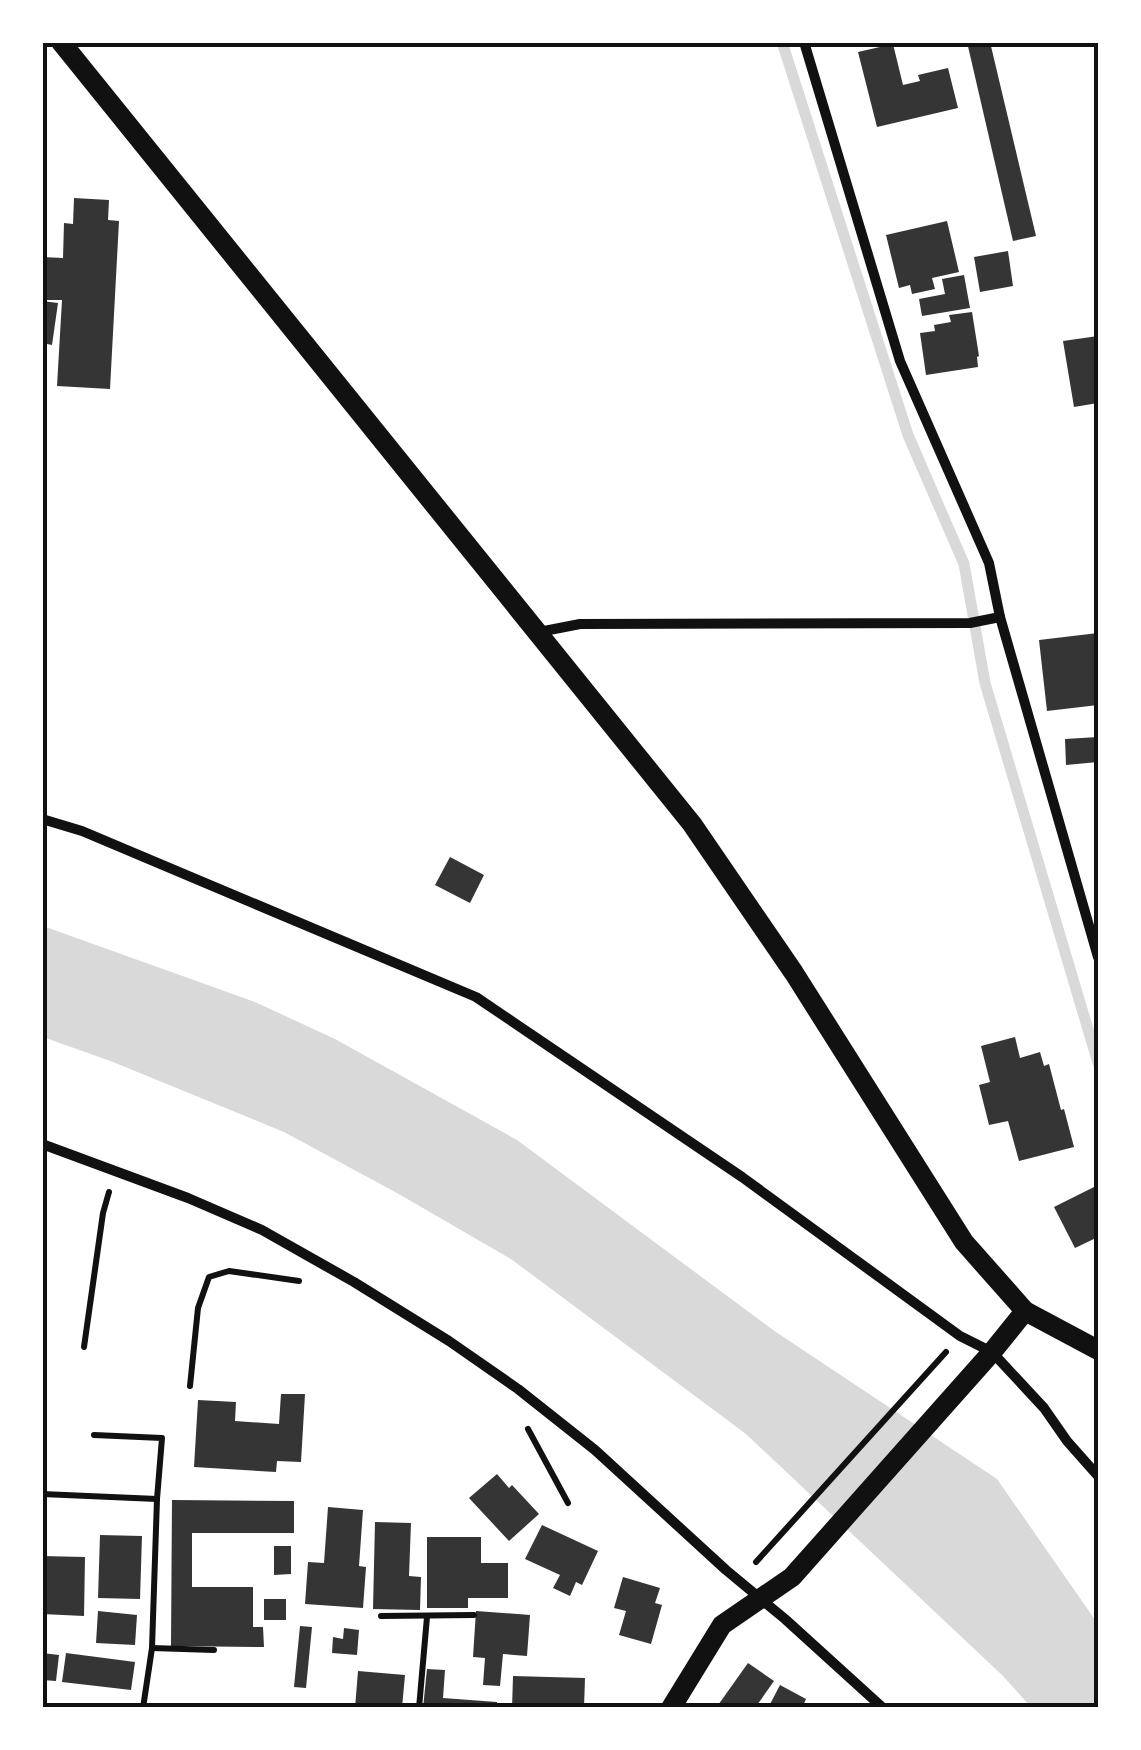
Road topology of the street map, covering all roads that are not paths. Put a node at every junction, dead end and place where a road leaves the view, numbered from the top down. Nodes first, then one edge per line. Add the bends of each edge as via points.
1 (61, 42) edge
2 (804, 42) edge
3 (1000, 617) junction
4 (539, 632) junction
5 (42, 819) edge
6 (1098, 957) edge
7 (42, 1144) edge
8 (1025, 1311) junction
9 (1098, 1350) edge
10 (992, 1352) junction
11 (1098, 1476) edge
12 (758, 1598) junction
13 (670, 1708) edge
14 (883, 1708) edge

1 - 4 main road
2 - 3 street via 900,361 990,563
3 - 4 street via 970,623 580,624
3 - 6 street
4 - 8 main road via 692,824 964,1242
5 - 10 street via 476,997
7 - 12 street via 262,1230 449,1341 595,1450
8 - 9 main road
8 - 10 main road
10 - 11 street
10 - 12 main road via 792,1577
12 - 13 main road via 722,1625
12 - 14 street

